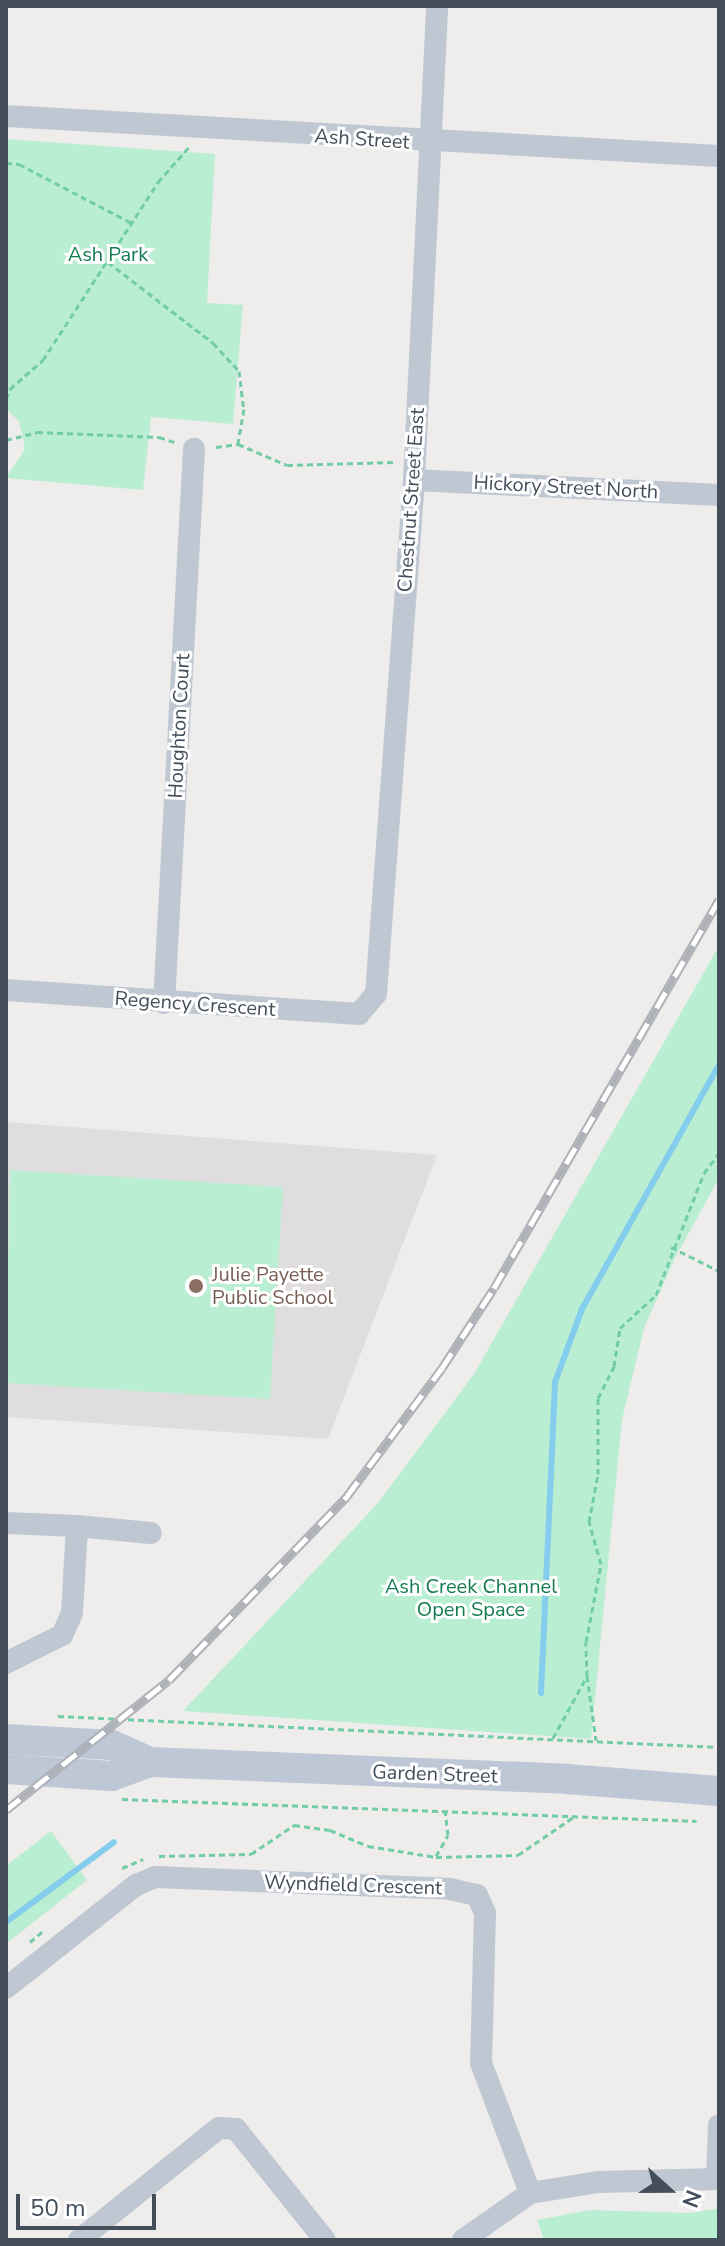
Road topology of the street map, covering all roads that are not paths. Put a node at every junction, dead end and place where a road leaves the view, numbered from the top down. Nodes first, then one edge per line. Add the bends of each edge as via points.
1 (437, 6) edge
2 (6, 116) edge
3 (432, 144) junction
4 (719, 156) edge
5 (194, 449) dead end
6 (414, 480) junction
7 (719, 495) edge
8 (6, 990) edge
9 (376, 994) joint
10 (164, 1003) junction
11 (6, 1523) edge
12 (77, 1526) junction
13 (151, 1533) dead end
14 (6, 1663) edge
15 (6, 1739) edge
16 (150, 1762) junction
17 (6, 1769) edge
18 (719, 1791) edge
19 (6, 1988) edge
20 (719, 2125) edge
21 (718, 2179) edge
22 (530, 2193) junction
23 (79, 2240) edge
24 (325, 2240) edge
25 (463, 2240) edge

1 - 3 street, Chestnut Street East
2 - 3 street, Ash Street
3 - 4 street, Ash Street
3 - 6 street, Chestnut Street East
5 - 10 street, Houghton Court
6 - 7 street, Hickory Street North
6 - 9 street, Chestnut Street East
8 - 10 street, Regency Crescent
9 - 10 street, Regency Crescent via 359,1014
11 - 12 street
12 - 13 street
12 - 14 street via 72,1613 62,1635
15 - 16 street, Garden Street via 112,1745
16 - 17 street, Garden Street via 112,1776
16 - 18 street, Garden Street via 567,1779
19 - 22 street, Wyndfield Crescent via 136,1885 156,1877 450,1889 477,1895 485,1913 481,2063
20 - 21 street
21 - 22 street via 599,2182
22 - 25 street
23 - 24 street via 219,2128 236,2129

